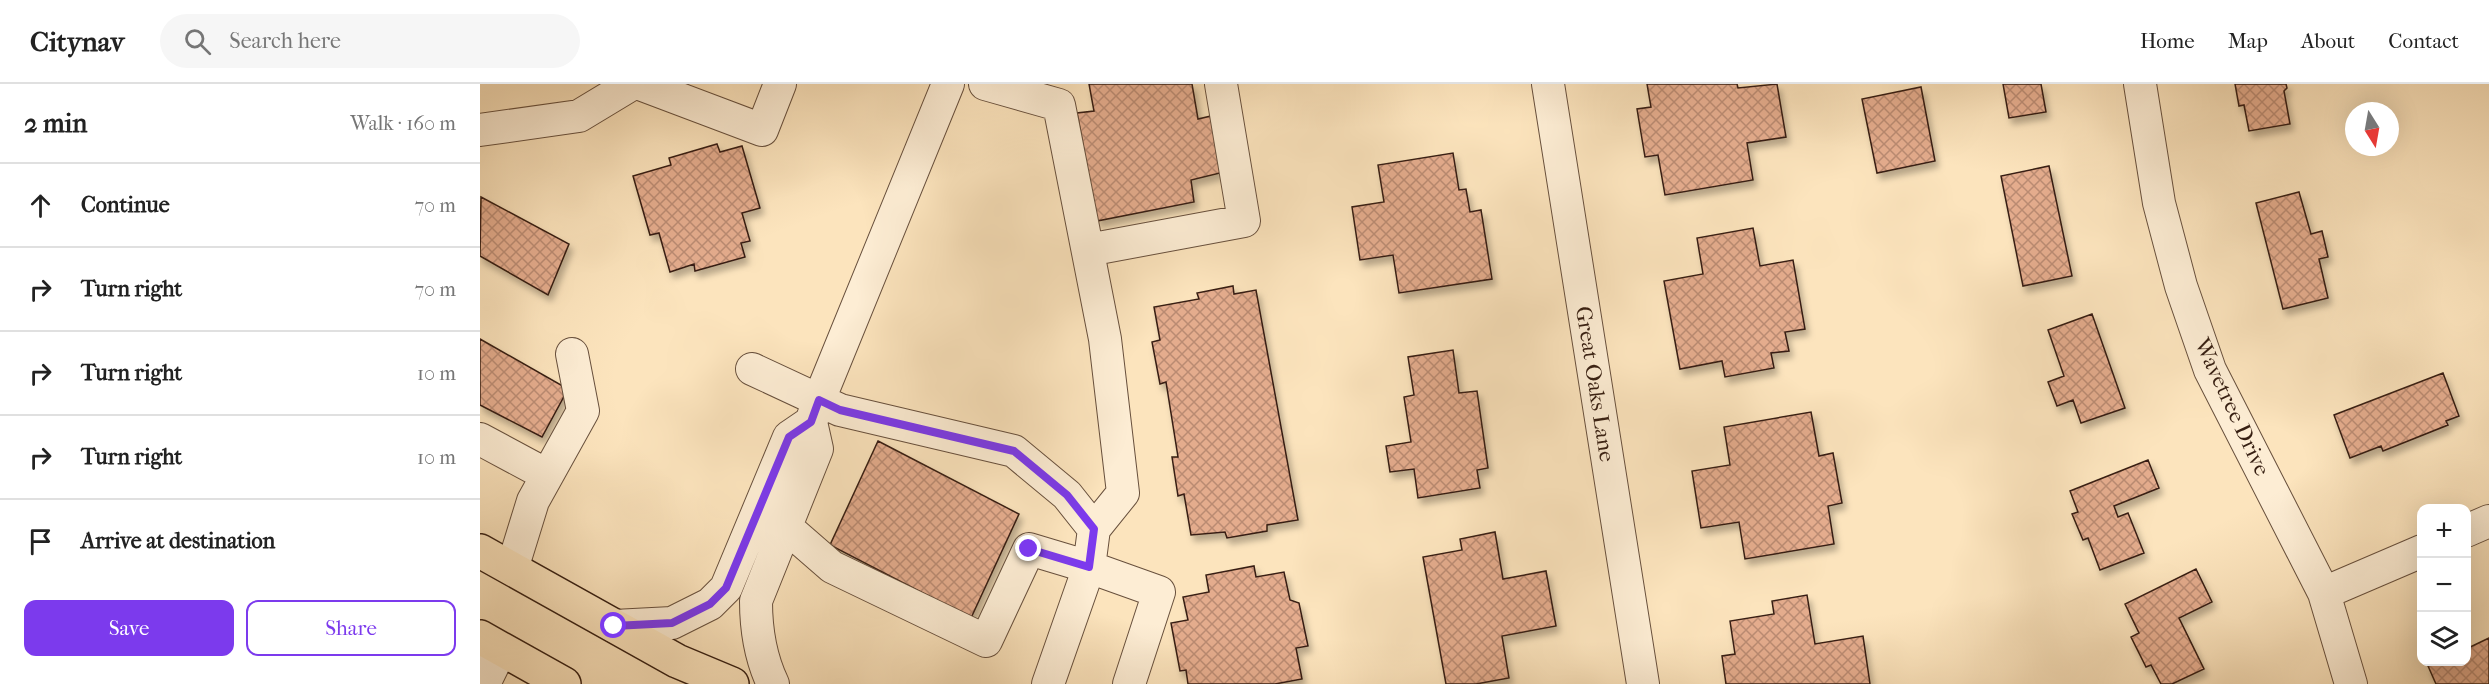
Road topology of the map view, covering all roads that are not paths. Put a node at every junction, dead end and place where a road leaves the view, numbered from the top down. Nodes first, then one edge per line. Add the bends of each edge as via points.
1 (632, 84) edge
2 (640, 84) edge
3 (780, 84) edge
4 (948, 84) edge
5 (986, 84) edge
6 (1221, 84) edge
7 (1548, 84) edge
8 (2140, 84) edge
9 (480, 130) edge
10 (1088, 250) junction
11 (572, 354) dead end
12 (752, 369) dead end
13 (815, 411) junction
14 (480, 439) edge
15 (547, 475) junction
16 (2489, 521) edge
17 (786, 527) junction
18 (1094, 529) junction
19 (2471, 529) edge
20 (480, 551) edge
21 (2417, 552) edge
22 (1089, 567) junction
23 (512, 569) junction
24 (2324, 593) junction
25 (614, 626) junction
26 (490, 643) edge
27 (484, 684) edge
28 (564, 684) edge
29 (732, 684) edge
30 (773, 684) edge
31 (1048, 684) edge
32 (1129, 684) edge
33 (1643, 684) edge
34 (2351, 684) edge

1 - 9 street via 579,116
2 - 3 street via 762,130
4 - 13 street
5 - 10 street via 1059,105
6 - 10 street via 1244,221
7 - 33 street, Great Oaks Lane
8 - 24 street, Wavetree Drive via 2160,203 2181,286 2210,370
10 - 18 street via 1105,339 1123,493
11 - 15 street via 583,411
12 - 13 street
13 - 17 street via 817,449
13 - 18 street via 840,410 1014,451 1067,495
13 - 25 street via 789,437 726,588 710,604 672,623
14 - 15 street
15 - 23 street via 533,501
16 - 19 street
17 - 22 street via 832,567 986,641 1029,549
17 - 30 street via 756,601 763,662
18 - 22 street
20 - 23 main road
21 - 24 street
22 - 31 street
22 - 32 street via 1160,592
23 - 25 main road
24 - 34 street, Wavetree Drive
25 - 29 main road via 676,662
26 - 27 street
26 - 28 main road

